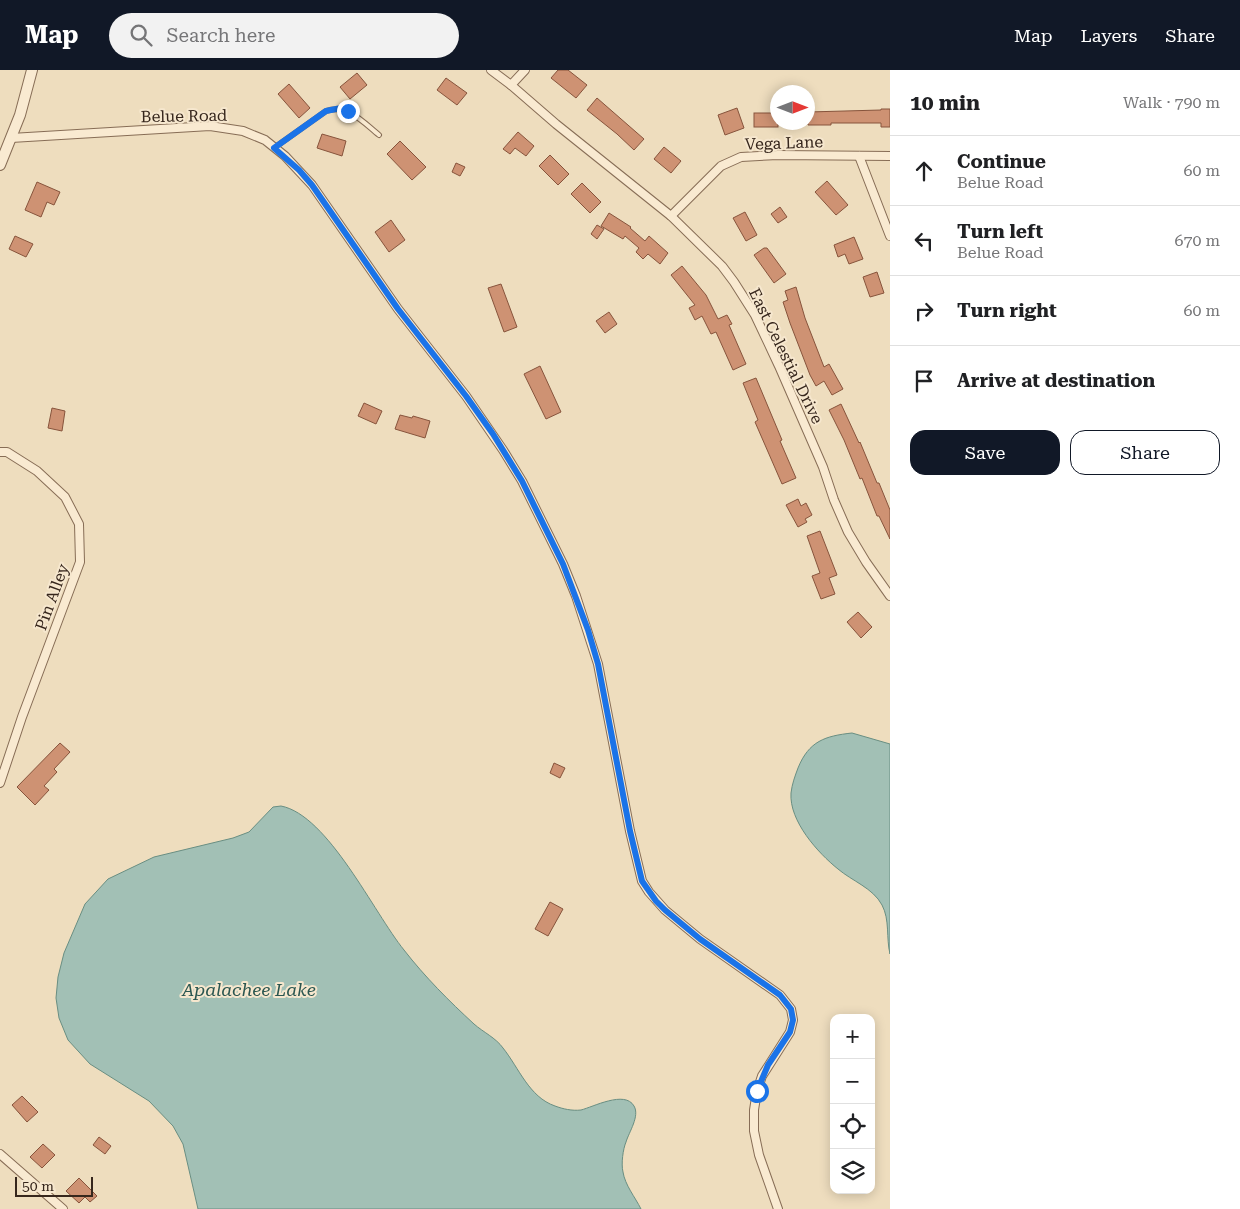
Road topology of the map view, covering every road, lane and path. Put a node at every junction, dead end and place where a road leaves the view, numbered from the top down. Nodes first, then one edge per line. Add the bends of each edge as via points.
1 (32, 70) edge
2 (491, 70) edge
3 (526, 70) edge
4 (512, 85) junction
5 (379, 135) dead end
6 (11, 138) junction
7 (274, 148) junction
8 (859, 156) junction
9 (890, 156) edge
10 (0, 165) edge
11 (671, 216) junction
12 (890, 236) edge
13 (0, 452) edge
14 (890, 596) edge
15 (0, 783) edge
16 (0, 1154) edge
17 (63, 1209) edge
18 (778, 1209) edge

1 - 6 street
2 - 4 street, East Celestial Drive
3 - 4 street
4 - 11 street, East Celestial Drive
5 - 7 lane via 348,111 333,108
6 - 7 street, Belue Road via 221,127 254,134
6 - 10 street
7 - 18 street, Belue Road via 312,185 398,309 483,419 522,481 563,564 588,630 642,881 656,901 683,925 780,995 791,1009 790,1032 762,1076 754,1110 758,1155
8 - 9 street, Vega Lane
8 - 11 street, Vega Lane via 741,157 730,160
8 - 12 street
11 - 14 street, East Celestial Drive via 722,266 746,298 779,366 848,532
13 - 15 street, Pin Alley via 7,452 37,471 65,497 79,524 80,562
16 - 17 street

